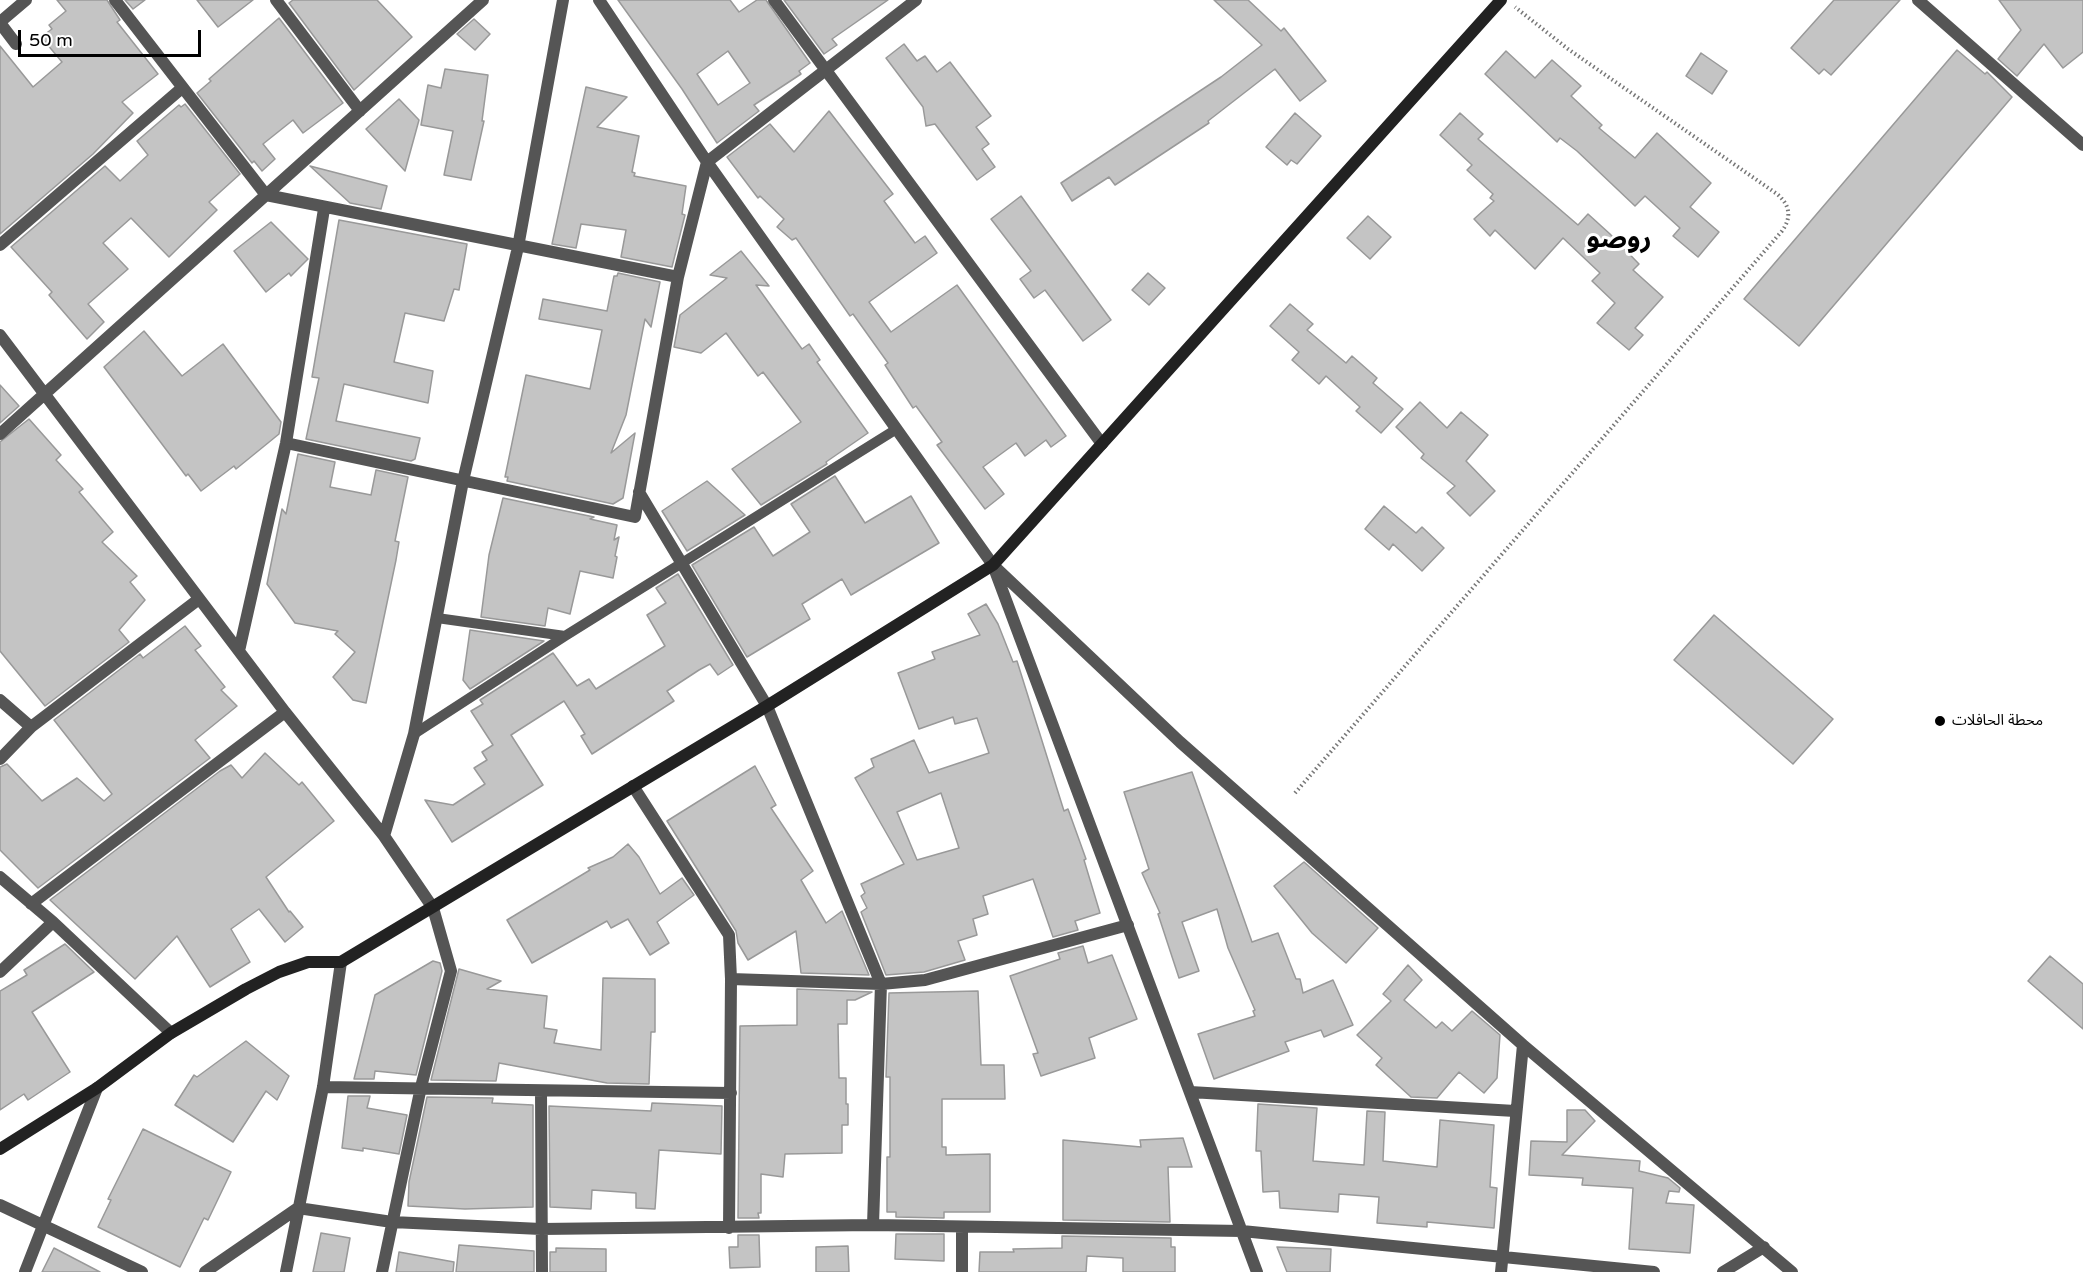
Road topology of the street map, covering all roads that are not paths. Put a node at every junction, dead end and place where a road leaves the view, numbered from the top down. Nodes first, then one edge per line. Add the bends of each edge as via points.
1 (26, 0) edge
2 (115, 0) edge
3 (483, 0) edge
4 (563, 0) edge
5 (599, 0) edge
6 (774, 0) edge
7 (916, 0) edge
8 (1501, 0) edge
9 (1918, 0) edge
10 (279, 1) edge
11 (0, 22) edge
12 (16, 44) dead end
13 (826, 71) junction
14 (182, 88) junction
15 (360, 111) junction
16 (2083, 146) edge
17 (707, 162) junction
18 (266, 195) junction
19 (324, 209) junction
20 (0, 245) edge
21 (518, 247) junction
22 (678, 277) junction
23 (0, 335) edge
24 (44, 393) junction
25 (895, 430) junction
26 (0, 434) edge
27 (286, 442) junction
28 (1102, 444) junction
29 (463, 481) junction
30 (639, 492) junction
31 (683, 564) junction
32 (993, 565) junction
33 (199, 598) junction
34 (437, 618) junction
35 (565, 636) junction
36 (239, 651) junction
37 (0, 700) edge
38 (767, 705) junction
39 (285, 712) junction
40 (31, 727) junction
41 (414, 734) junction
42 (0, 759) edge
43 (633, 786) junction
44 (384, 836) junction
45 (0, 877) edge
46 (31, 904) junction
47 (433, 908) junction
48 (53, 922) junction
49 (1128, 925) junction
50 (341, 962) junction
51 (0, 972) edge
52 (731, 979) junction
53 (881, 984) junction
54 (171, 1033) junction
55 (1523, 1044) junction
56 (323, 1087) junction
57 (421, 1087) junction
58 (97, 1088) junction
59 (541, 1091) junction
60 (1190, 1092) junction
61 (731, 1093) junction
62 (1515, 1111) junction
63 (0, 1149) edge
64 (0, 1204) edge
65 (298, 1208) junction
66 (392, 1222) junction
67 (43, 1224) junction
68 (873, 1225) junction
69 (962, 1227) junction
70 (729, 1228) junction
71 (541, 1229) junction
72 (1242, 1231) junction
73 (1764, 1247) junction
74 (1502, 1258) junction
75 (25, 1272) edge
76 (142, 1272) edge
77 (205, 1272) edge
78 (286, 1272) edge
79 (382, 1272) edge
80 (542, 1272) edge
81 (962, 1272) edge
82 (1257, 1272) edge
83 (1501, 1272) edge
84 (1654, 1272) edge
85 (1723, 1272) edge
86 (1792, 1272) edge

1 - 11 street
2 - 14 street
3 - 15 street
4 - 21 street
5 - 17 street
6 - 13 street
7 - 13 street
8 - 28 street
9 - 16 street
10 - 15 street
11 - 12 street
13 - 17 street
13 - 28 street
14 - 18 street
14 - 20 street
15 - 18 street
17 - 22 street
17 - 25 street
18 - 19 street
18 - 24 street
19 - 21 street
19 - 27 street
21 - 22 street
21 - 29 street
22 - 30 street
23 - 24 street
24 - 26 street
24 - 33 street
25 - 31 lane
25 - 32 street
27 - 29 street
27 - 36 street
28 - 32 street
29 - 30 street via 635,517
29 - 34 street
30 - 31 street
31 - 35 lane
31 - 38 street
32 - 38 street
32 - 49 street
32 - 55 street via 1180,742
33 - 36 street
33 - 40 street
34 - 35 lane
34 - 41 street
35 - 41 lane
36 - 39 street
37 - 40 street
38 - 43 street
38 - 53 street
39 - 44 street
39 - 46 street
40 - 42 street
41 - 44 street
43 - 47 street
43 - 52 street via 729,935
44 - 47 street
45 - 46 street
46 - 48 street
47 - 50 street
47 - 57 street via 450,971
48 - 51 street
48 - 54 street
49 - 53 street via 925,980
49 - 60 street
50 - 54 street via 308,962 279,972
50 - 56 street
52 - 53 street
52 - 61 street
53 - 68 street
54 - 58 street
55 - 62 street
55 - 73 street
56 - 57 street
56 - 65 street
57 - 59 street
57 - 66 street
58 - 63 street
58 - 67 street
59 - 61 street
59 - 71 street
60 - 62 street
60 - 72 street
61 - 70 street
62 - 74 street
64 - 67 street
65 - 66 street
65 - 77 street
65 - 78 street
66 - 71 street
66 - 79 street
67 - 75 street
67 - 76 street
68 - 69 street
68 - 70 street
69 - 72 street
69 - 81 street
70 - 71 street
71 - 80 street
72 - 74 street
72 - 82 street
73 - 85 street
73 - 86 street
74 - 83 street
74 - 84 street

